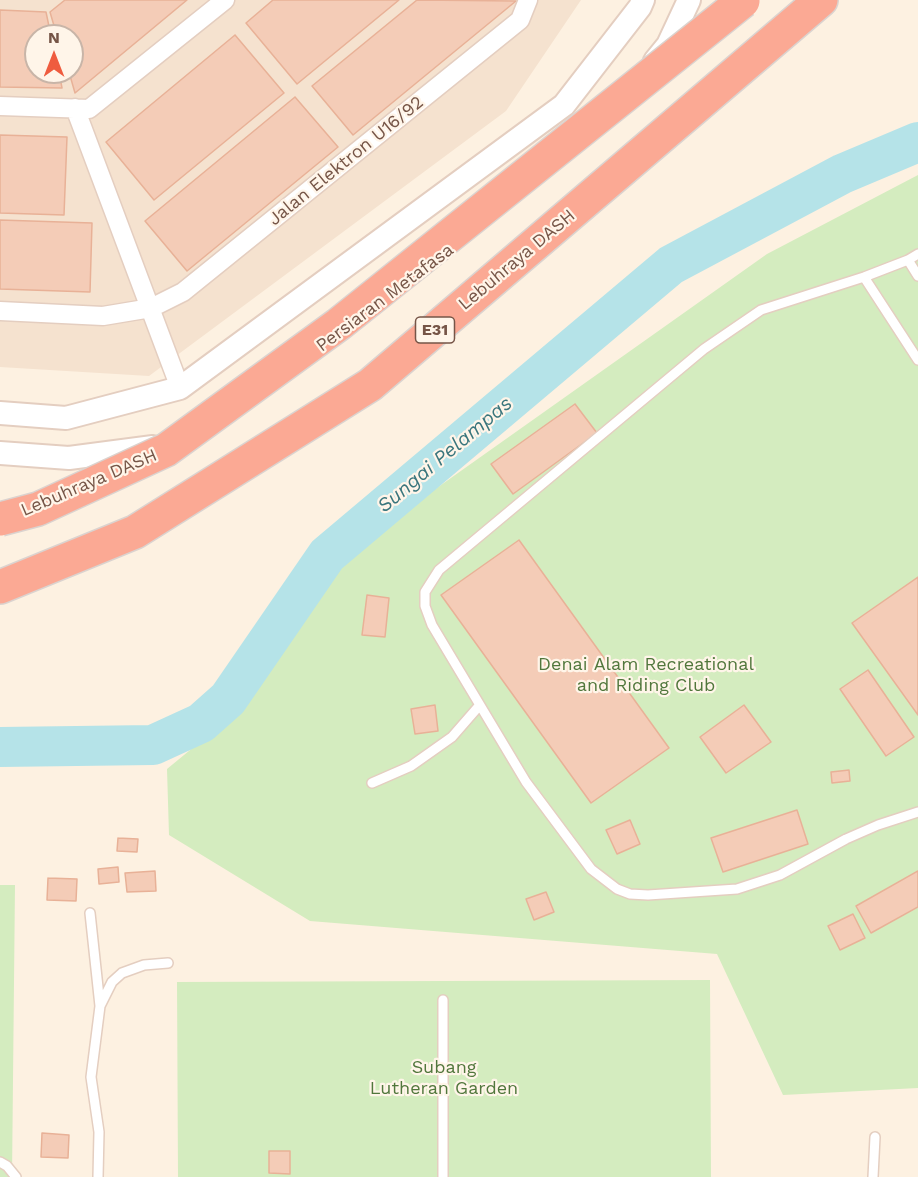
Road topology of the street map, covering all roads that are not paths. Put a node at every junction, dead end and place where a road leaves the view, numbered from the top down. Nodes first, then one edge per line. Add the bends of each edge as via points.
1 (225, 0) edge
2 (528, 0) edge
3 (643, 0) edge
4 (689, 0) edge
5 (744, 0) edge
6 (821, 0) edge
7 (0, 106) edge
8 (75, 108) junction
9 (918, 254) edge
10 (908, 260) junction
11 (918, 276) edge
12 (864, 277) junction
13 (151, 308) junction
14 (0, 311) edge
15 (918, 360) edge
16 (180, 388) junction
17 (0, 413) edge
18 (0, 453) edge
19 (0, 519) edge
20 (0, 587) edge
21 (479, 706) junction
22 (372, 783) dead end
23 (918, 812) edge
24 (90, 913) dead end
25 (168, 963) dead end
26 (443, 1000) dead end
27 (100, 1006) junction
28 (875, 1137) dead end
29 (0, 1162) edge
30 (15, 1177) edge
31 (98, 1177) edge
32 (443, 1177) edge
33 (873, 1177) edge

1 - 8 street via 89,109
2 - 13 street, Jalan Elektron U16/92 via 520,20 183,292
3 - 16 street via 564,105
4 - 18 street, Persiaran Metafasa via 668,45 617,110 563,162 217,427 150,448 69,458
5 - 19 highway, Lebuhraya DASH, bridge via 339,324 166,450 38,509
6 - 20 highway, Lebuhraya DASH / E31 via 370,385 135,532
7 - 8 street
8 - 13 street
9 - 10 lane
10 - 11 lane
10 - 12 lane
12 - 15 lane
12 - 21 lane via 761,310 704,349 439,570 426,592 426,606 432,625
13 - 14 street, Jalan Elektron U16/92 via 103,316
13 - 16 street
16 - 17 street via 66,418
21 - 22 lane via 452,737 411,766
21 - 23 lane via 525,782 591,869 630,894 737,889 780,875 846,839
24 - 27 lane
25 - 27 lane via 144,965 122,973 112,982
26 - 32 lane
27 - 31 lane via 92,1077 99,1132
28 - 33 lane
29 - 30 lane

